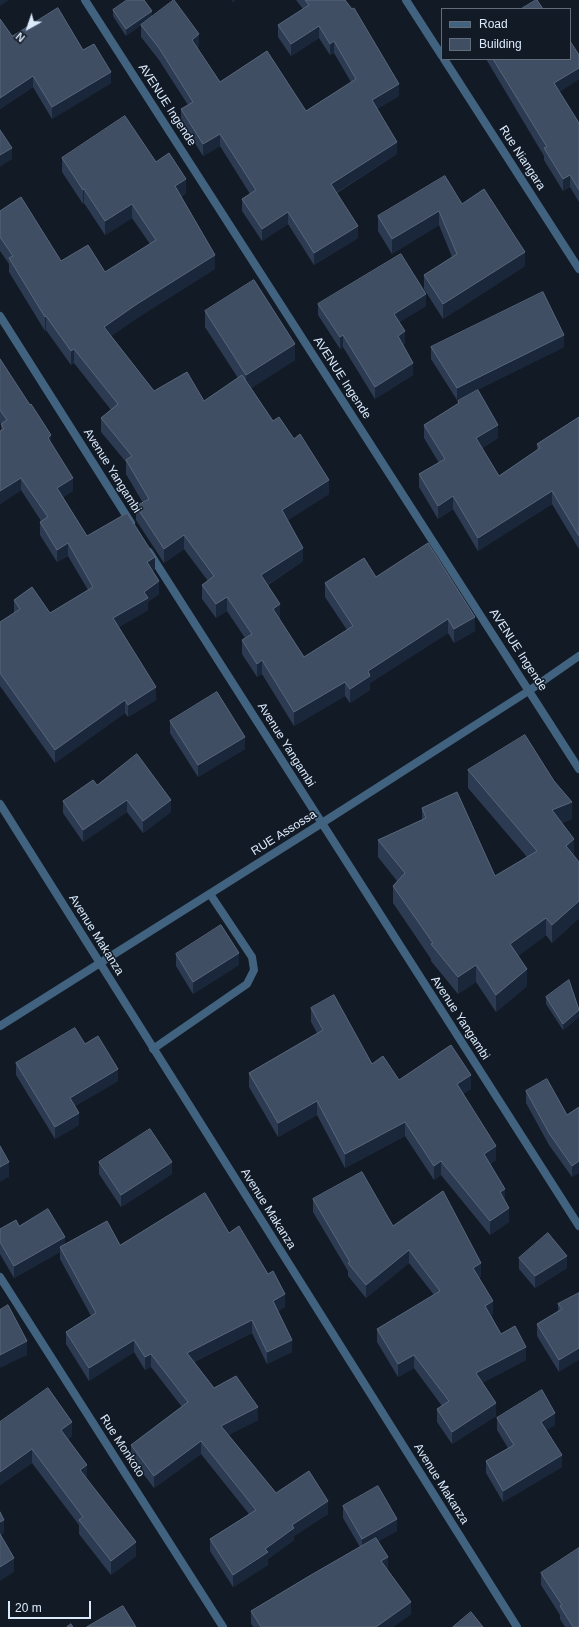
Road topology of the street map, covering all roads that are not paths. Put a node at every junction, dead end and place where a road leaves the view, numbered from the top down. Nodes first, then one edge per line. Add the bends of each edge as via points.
1 (85, 0) edge
2 (406, 0) edge
3 (441, 54) edge
4 (445, 60) edge
5 (579, 269) edge
6 (0, 316) edge
7 (135, 530) edge
8 (144, 543) edge
9 (579, 656) edge
10 (530, 690) junction
11 (579, 769) edge
12 (0, 804) edge
13 (322, 823) junction
14 (210, 894) junction
15 (100, 964) junction
16 (0, 1026) edge
17 (153, 1049) junction
18 (579, 1226) edge
19 (0, 1277) edge
20 (223, 1627) edge
21 (517, 1627) edge

1 - 10 street, AVENUE Ingende
2 - 3 street
4 - 5 street, Rue Niangara
6 - 7 street, Avenue Yangambi
8 - 13 street, Avenue Yangambi
9 - 10 street, RUE Assossa
10 - 11 street, AVENUE Ingende
10 - 13 street, RUE Assossa
12 - 15 street, Avenue Makanza
13 - 14 street, RUE Assossa
13 - 18 street, Avenue Yangambi
14 - 15 street, RUE Assossa
14 - 17 street via 252,957 254,970 247,984
15 - 16 street, RUE Assossa
15 - 17 street, Avenue Makanza
17 - 21 street, Avenue Makanza
19 - 20 street, Rue Monkoto

